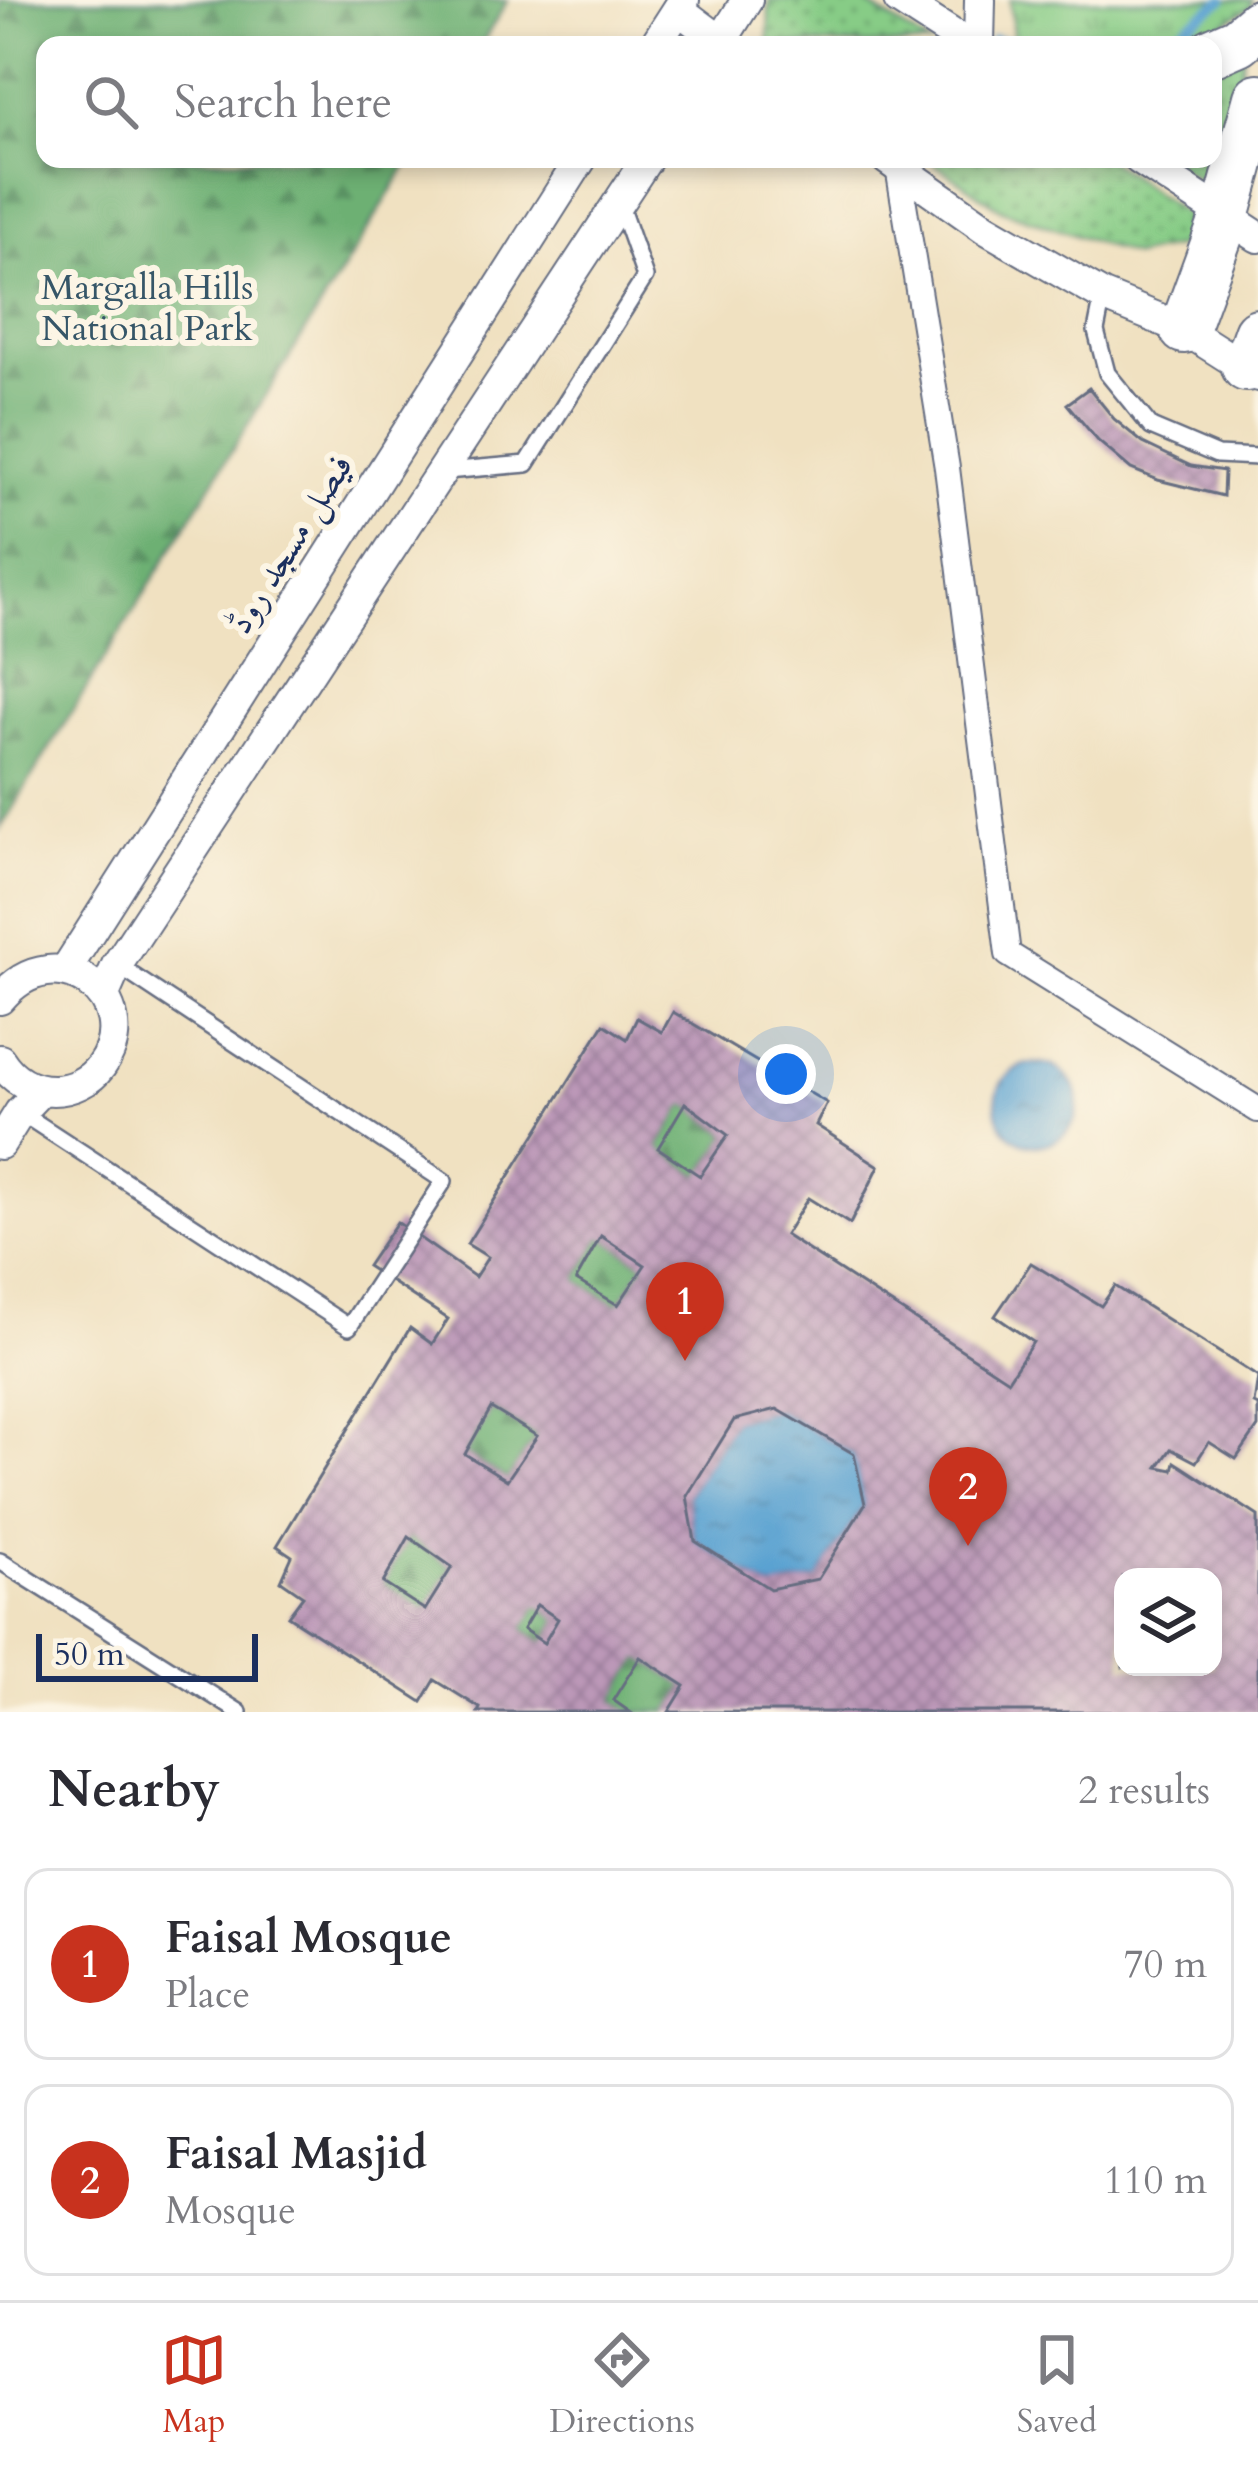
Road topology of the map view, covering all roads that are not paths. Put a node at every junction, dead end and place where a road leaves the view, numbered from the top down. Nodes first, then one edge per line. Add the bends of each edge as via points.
1 (747, 0) edge
2 (899, 0) edge
3 (980, 0) edge
4 (681, 5) edge
5 (1258, 24) edge
6 (661, 36) edge
7 (714, 36) edge
8 (727, 36) edge
9 (955, 36) edge
10 (979, 36) edge
11 (1222, 48) edge
12 (1258, 98) edge
13 (575, 168) edge
14 (641, 168) edge
15 (894, 168) edge
16 (900, 168) edge
17 (1153, 168) edge
18 (619, 203) junction
19 (1242, 227) edge
20 (1103, 296) junction
21 (1184, 328) junction
22 (1254, 358) edge
23 (1258, 457) edge
24 (443, 471) junction
25 (117, 964) junction
26 (65, 971) junction
27 (104, 998) junction
28 (0, 1000) edge
29 (0, 1060) edge
30 (31, 1101) junction
31 (1258, 1110) edge
32 (0, 1144) edge
33 (0, 1561) edge
34 (238, 1712) edge

1 - 8 street
2 - 9 street
3 - 10 street
4 - 6 street
4 - 7 street
5 - 11 main road
12 - 19 main road
13 - 26 street, فیصل مسجد روڈ
14 - 18 street
15 - 31 street via 947,469 1008,954
16 - 20 street
17 - 19 street
18 - 24 street
18 - 24 lane via 646,277 533,454 526,464
19 - 21 main road
20 - 21 street
20 - 23 lane via 1096,331 1107,374 1151,427 1217,455
21 - 22 street
24 - 25 street
25 - 27 street
25 - 30 lane via 444,1180 349,1327
26 - 27 street
26 - 28 street via 28,974
27 - 30 street via 112,1036 97,1072
29 - 30 street
30 - 32 street
33 - 34 lane

